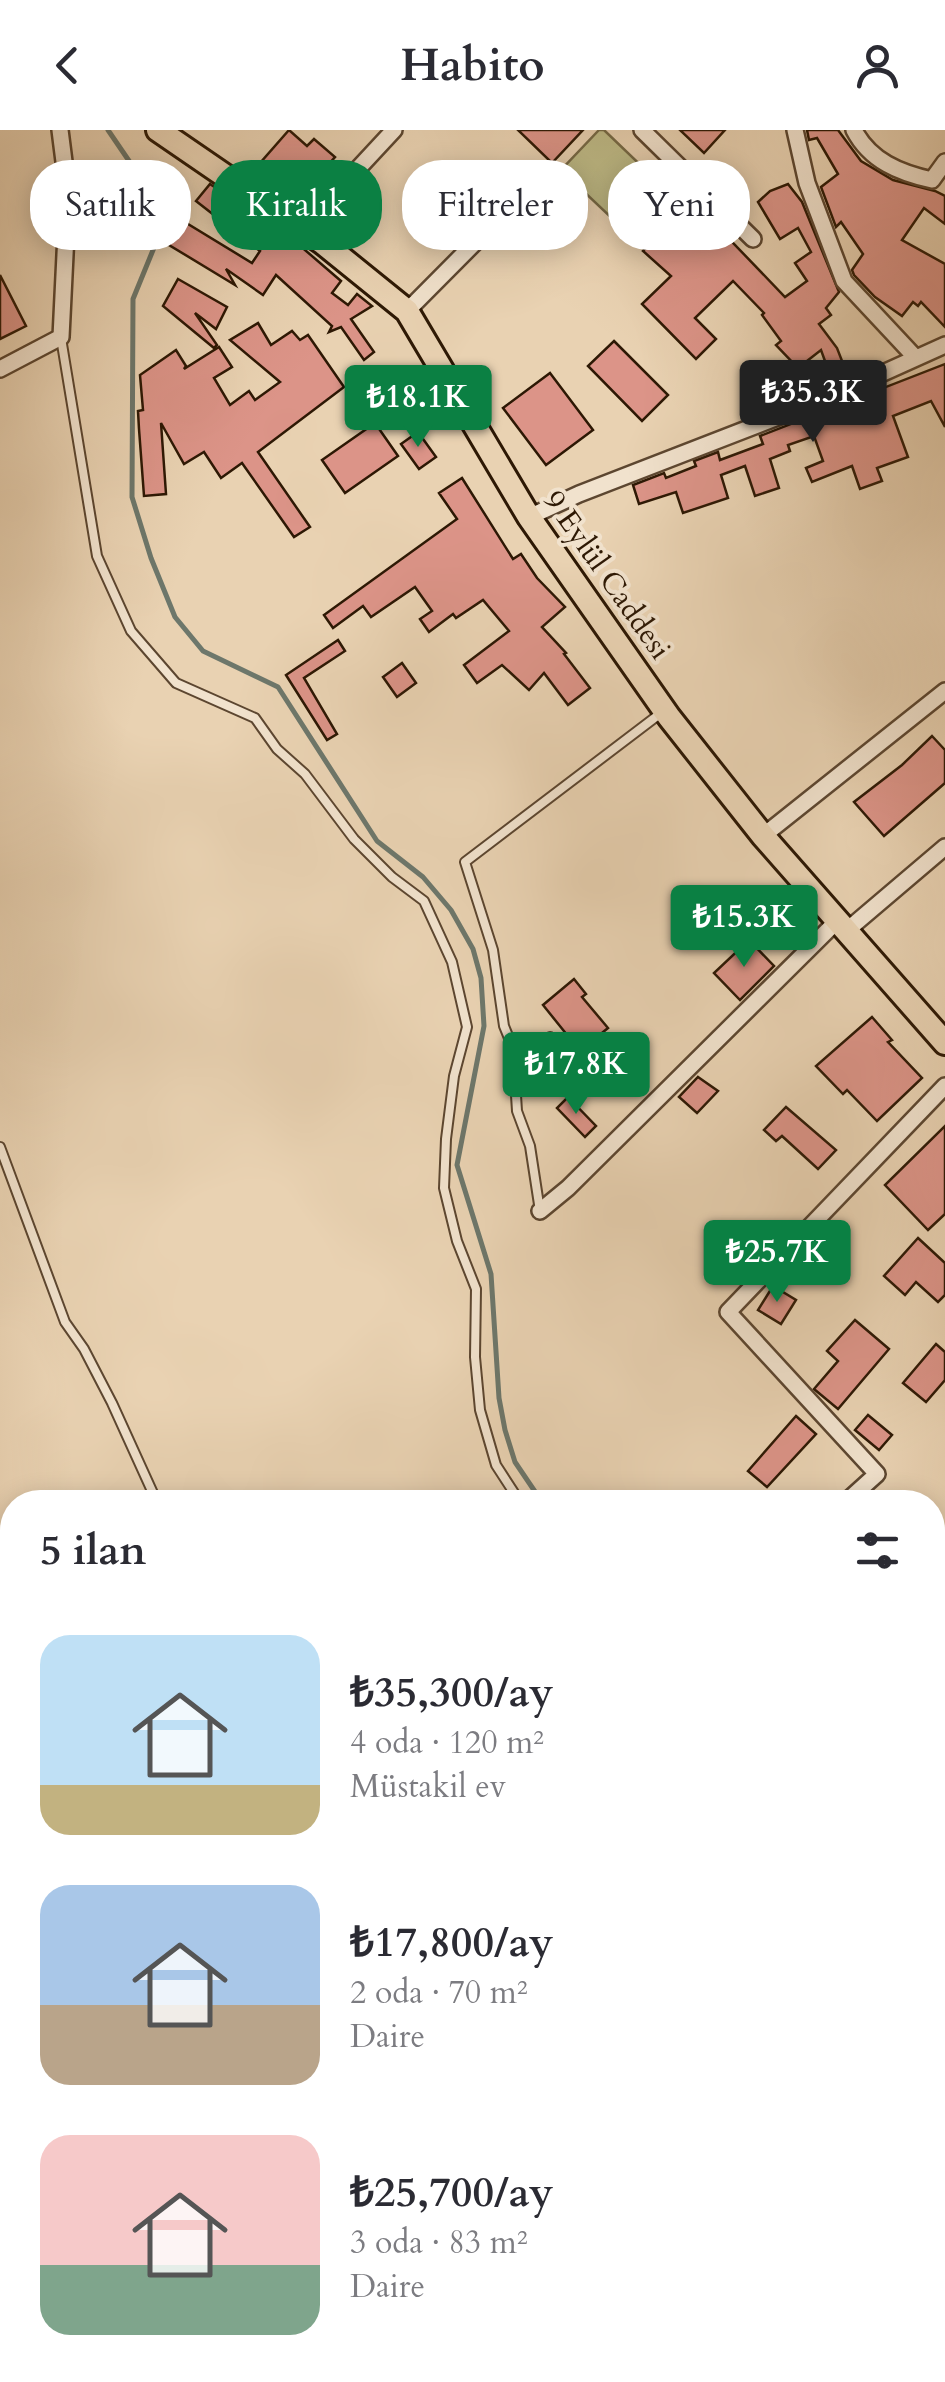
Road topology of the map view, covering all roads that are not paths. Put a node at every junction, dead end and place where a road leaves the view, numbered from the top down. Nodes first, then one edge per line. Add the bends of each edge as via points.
1 (60, 130) edge
2 (158, 130) edge
3 (394, 130) edge
4 (642, 130) edge
5 (795, 130) edge
6 (854, 130) edge
7 (366, 160) edge
8 (945, 162) edge
9 (211, 166) edge
10 (753, 239) dead end
11 (329, 250) edge
12 (467, 250) edge
13 (407, 310) junction
14 (60, 337) junction
15 (945, 345) edge
16 (916, 357) junction
17 (0, 369) edge
18 (528, 517) junction
19 (945, 691) edge
20 (665, 710) junction
21 (763, 836) junction
22 (945, 847) edge
23 (840, 927) junction
24 (550, 1037) dead end
25 (945, 1043) edge
26 (515, 1068) junction
27 (945, 1086) edge
28 (0, 1147) edge
29 (540, 1211) joint
30 (152, 1490) edge
31 (512, 1490) edge
32 (859, 1490) edge

1 - 14 street via 68,193
2 - 9 main road, 9 Eylül Caddesi
3 - 7 street
4 - 10 street
5 - 16 street via 844,281
6 - 8 street via 898,172 932,180
11 - 13 main road, 9 Eylül Caddesi
12 - 13 street
13 - 18 main road, 9 Eylül Caddesi
14 - 17 street
14 - 31 lane via 97,556 131,632 176,683 255,718 354,838 424,901 452,962 468,1027 454,1076 444,1188 476,1288 480,1410 496,1465
15 - 16 street
16 - 18 street
18 - 20 main road, 9 Eylül Caddesi
19 - 21 street
20 - 21 main road, 9 Eylül Caddesi
20 - 26 lane via 464,862 494,950
21 - 23 main road, 9 Eylül Caddesi
22 - 23 street
23 - 25 main road, 9 Eylül Caddesi
23 - 29 street
24 - 26 lane
26 - 29 lane via 517,1111
27 - 32 street via 728,1312 877,1474
28 - 30 lane via 65,1322

